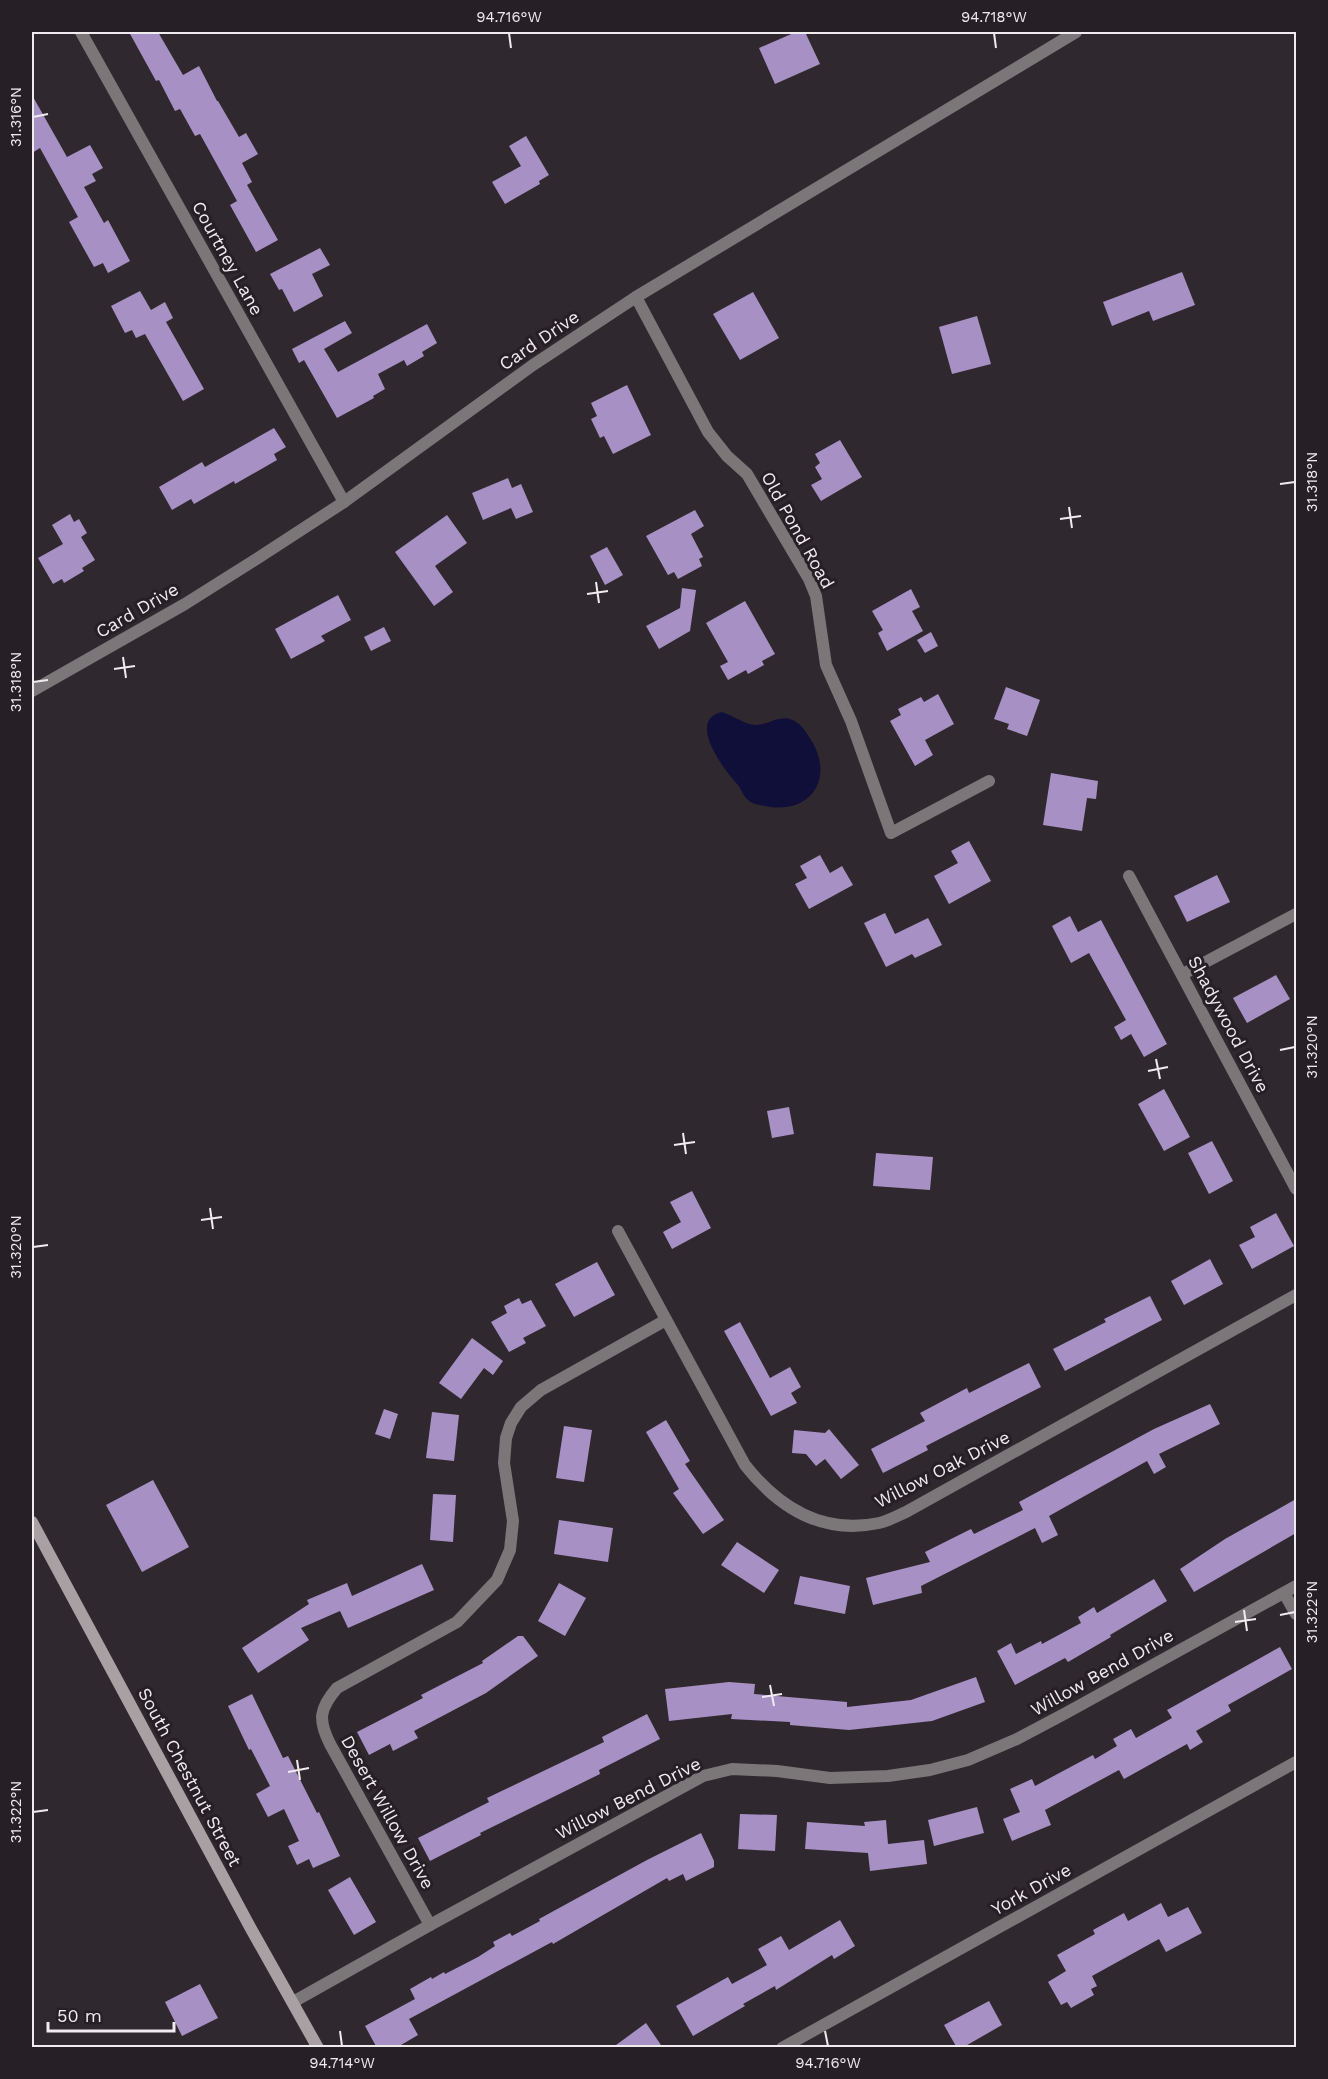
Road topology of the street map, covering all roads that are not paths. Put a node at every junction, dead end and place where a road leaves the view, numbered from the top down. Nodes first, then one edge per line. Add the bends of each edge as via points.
1 (81, 32) edge
2 (1076, 32) edge
3 (636, 297) junction
4 (344, 501) junction
5 (32, 691) edge
6 (989, 780) dead end
7 (1130, 876) dead end
8 (1296, 914) edge
9 (1183, 974) junction
10 (1296, 1189) edge
11 (618, 1231) dead end
12 (1296, 1294) edge
13 (666, 1320) junction
14 (32, 1522) edge
15 (1296, 1586) edge
16 (1284, 1593) junction
17 (1296, 1614) edge
18 (1296, 1762) edge
19 (430, 1925) junction
20 (292, 2002) junction
21 (318, 2048) edge
22 (782, 2048) edge

1 - 4 street, Courtney Lane
2 - 3 street, Card Drive
3 - 4 street, Card Drive via 532,365
3 - 6 street, Old Pond Road via 708,432 747,474 809,579 816,596 826,665 851,721 891,833
4 - 5 street, Card Drive via 185,604
7 - 9 street, Shadywood Drive
8 - 9 street
9 - 10 street, Shadywood Drive
11 - 13 street, Willow Oak Drive
12 - 13 street, Willow Oak Drive via 906,1512 881,1522 858,1525 807,1517 760,1484 745,1465
13 - 19 street, Desert Willow Drive via 541,1390 521,1407 506,1438 504,1463 513,1521 510,1550 497,1580 457,1622 337,1688 326,1701 322,1727
14 - 20 main road, South Chestnut Street
15 - 16 street, Willow Bend Drive
16 - 17 street
16 - 19 street, Willow Bend Drive via 1017,1739 968,1760 888,1776 830,1778 732,1769 704,1776
18 - 22 street, York Drive
19 - 20 street, Willow Bend Drive
20 - 21 main road, South Chestnut Street

